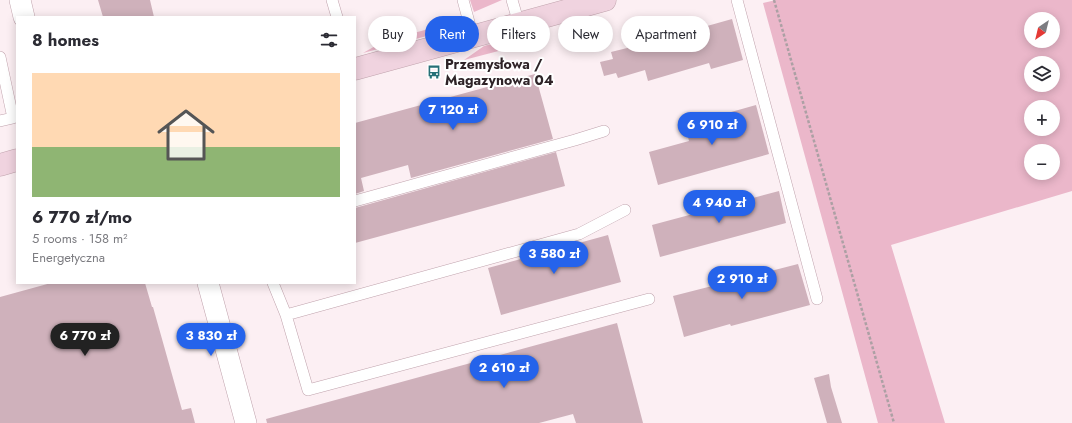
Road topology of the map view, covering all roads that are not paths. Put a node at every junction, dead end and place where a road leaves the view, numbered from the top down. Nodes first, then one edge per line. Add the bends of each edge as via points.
1 (20, 0) edge
2 (332, 0) edge
3 (463, 0) edge
4 (512, 0) edge
5 (605, 0) edge
6 (737, 0) edge
7 (24, 16) edge
8 (338, 16) edge
9 (467, 16) edge
10 (517, 16) edge
11 (548, 16) edge
12 (425, 50) edge
13 (0, 57) edge
14 (356, 69) edge
15 (0, 121) edge
16 (604, 131) dead end
17 (16, 160) edge
18 (0, 165) edge
19 (356, 201) edge
20 (625, 210) dead end
21 (208, 284) edge
22 (273, 284) edge
23 (648, 299) dead end
24 (817, 299) dead end
25 (286, 315) junction
26 (246, 423) edge

1 - 7 street
2 - 8 lane
3 - 9 lane
4 - 10 lane
5 - 11 street
6 - 24 lane
12 - 14 street
13 - 15 lane via 13,118
16 - 19 lane
17 - 18 street
20 - 25 lane via 579,234
21 - 26 street
22 - 25 lane
23 - 25 lane via 308,390

